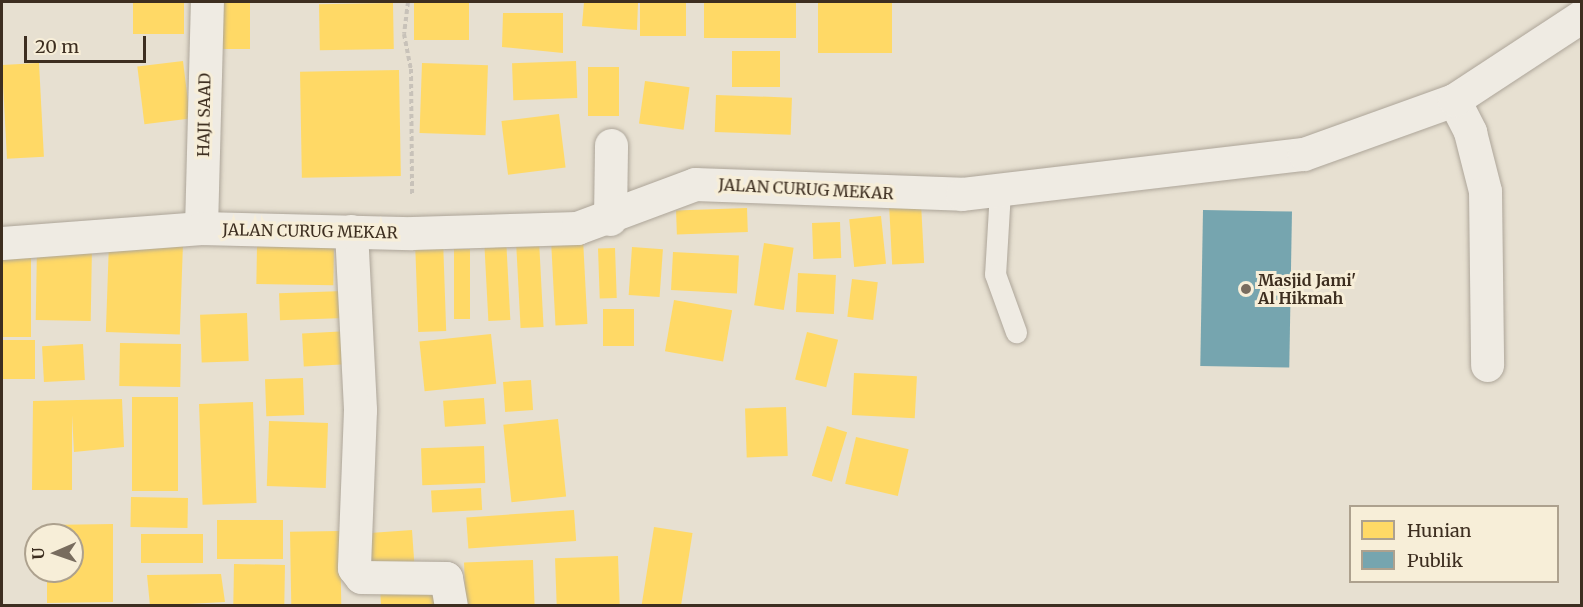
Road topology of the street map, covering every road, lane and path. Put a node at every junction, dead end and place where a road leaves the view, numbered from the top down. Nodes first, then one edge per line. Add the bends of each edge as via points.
1 (207, 2) edge
2 (408, 2) edge
3 (1581, 16) edge
4 (1454, 100) junction
5 (611, 146) dead end
6 (1000, 191) junction
7 (609, 219) junction
8 (201, 228) junction
9 (351, 231) junction
10 (412, 233) junction
11 (2, 243) edge
12 (1016, 332) dead end
13 (1487, 365) dead end
14 (451, 606) edge

1 - 8 street, HAJI SAAD
2 - 10 path via 404,34 411,69
3 - 4 street, JALAN CURUG MEKAR
4 - 6 street, JALAN CURUG MEKAR via 1304,154
4 - 13 street via 1485,190
5 - 7 street
6 - 7 street, JALAN CURUG MEKAR via 912,195 719,182 695,184
6 - 12 lane via 995,274
7 - 10 street, JALAN CURUG MEKAR via 578,228
8 - 9 street, JALAN CURUG MEKAR
8 - 11 street, JALAN CURUG MEKAR
9 - 10 street, JALAN CURUG MEKAR
9 - 14 street via 360,410 354,567 362,577 446,578

